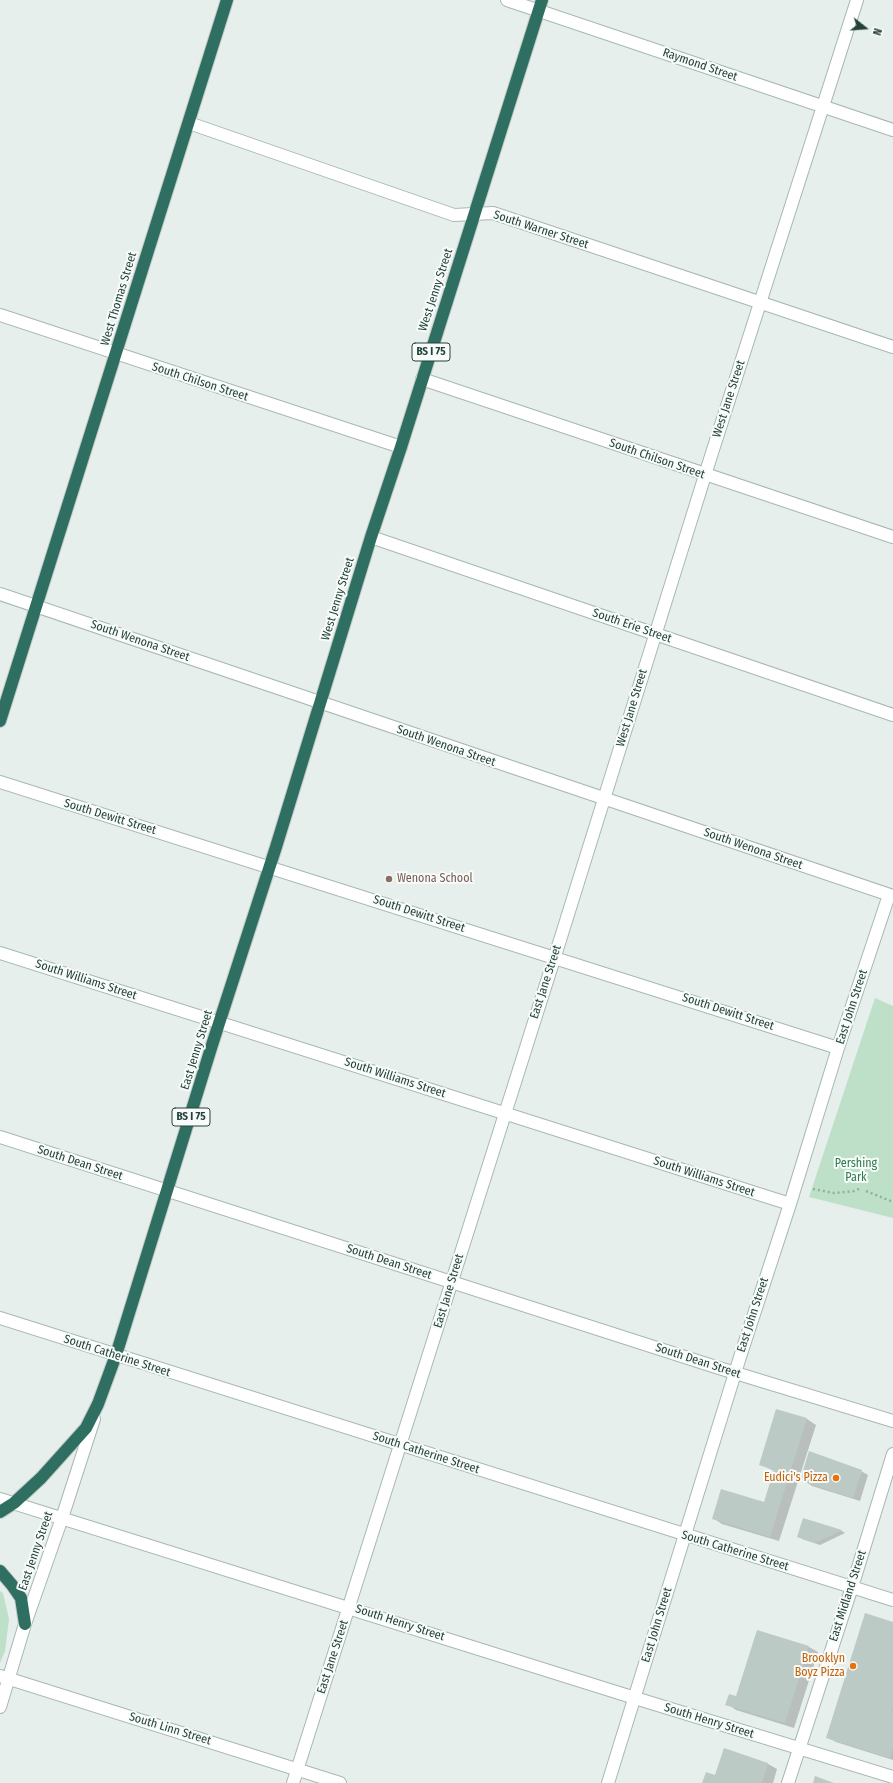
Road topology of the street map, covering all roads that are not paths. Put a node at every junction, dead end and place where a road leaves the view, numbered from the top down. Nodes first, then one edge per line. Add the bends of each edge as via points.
1 (227, 0) edge
2 (507, 0) edge
3 (857, 0) edge
4 (540, 5) edge
5 (823, 106) junction
6 (189, 123) junction
7 (893, 130) edge
8 (475, 214) junction
9 (760, 302) junction
10 (0, 315) edge
11 (893, 347) edge
12 (116, 354) junction
13 (422, 379) junction
14 (401, 447) junction
15 (706, 475) junction
16 (371, 536) junction
17 (893, 537) edge
18 (0, 594) edge
19 (35, 606) junction
20 (655, 634) junction
21 (321, 704) junction
22 (893, 715) edge
23 (0, 721) edge
24 (0, 782) edge
25 (603, 798) junction
26 (270, 867) junction
27 (891, 896) edge
28 (0, 953) edge
29 (555, 957) junction
30 (220, 1022) junction
31 (838, 1048) junction
32 (504, 1113) junction
33 (0, 1137) edge
34 (168, 1192) junction
35 (790, 1204) junction
36 (451, 1282) junction
37 (0, 1318) edge
38 (116, 1355) junction
39 (735, 1373) junction
40 (98, 1404) junction
41 (893, 1421) edge
42 (400, 1445) junction
43 (893, 1454) edge
44 (0, 1498) edge
45 (14, 1503) junction
46 (0, 1512) edge
47 (62, 1518) junction
48 (684, 1535) junction
49 (0, 1571) edge
50 (852, 1587) junction
51 (893, 1600) edge
52 (349, 1607) junction
53 (25, 1624) junction
54 (5, 1677) edge
55 (635, 1698) junction
56 (0, 1707) edge
57 (799, 1748) junction
58 (297, 1769) junction
59 (893, 1777) edge
60 (293, 1783) edge
61 (340, 1783) edge
62 (608, 1783) edge
63 (788, 1783) edge

1 - 6 highway, West Thomas Street
2 - 4 street, Raymond Street
3 - 5 street, West Jane Street
4 - 5 street, Raymond Street
4 - 8 highway, West Jenny Street / BS I 75
5 - 7 street, Raymond Street
5 - 9 street, West Jane Street
6 - 8 street, South Warner Street via 454,214
6 - 12 highway, West Thomas Street
8 - 9 street, South Warner Street via 493,213
8 - 13 highway, West Jenny Street / BS I 75
9 - 11 street, South Warner Street
9 - 15 street, West Jane Street
10 - 12 street, South Chilson Street
12 - 14 street, South Chilson Street
12 - 19 highway, West Thomas Street
13 - 14 highway, West Jenny Street / BS I 75
13 - 15 street, South Chilson Street
14 - 16 highway, West Jenny Street / BS I 75
15 - 17 street, South Chilson Street
15 - 20 street, West Jane Street
16 - 20 street, South Erie Street
16 - 21 highway, West Jenny Street / BS I 75
18 - 19 street, South Wenona Street
19 - 21 street, South Wenona Street
19 - 23 highway, West Thomas Street
20 - 22 street, South Erie Street
20 - 25 street, West Jane Street
21 - 25 street, South Wenona Street
21 - 26 highway, East Jenny Street / BS I 75
24 - 26 street, South Dewitt Street
25 - 27 street, South Wenona Street
25 - 29 street, East Jane Street
26 - 29 street, South Dewitt Street
26 - 30 highway, East Jenny Street / BS I 75
27 - 31 street, East John Street
28 - 30 street, South Williams Street
29 - 31 street, South Dewitt Street
29 - 32 street, East Jane Street
30 - 32 street, South Williams Street
30 - 34 highway, East Jenny Street / BS I 75
31 - 35 street, East John Street
32 - 35 street, South Williams Street
32 - 36 street, East Jane Street
33 - 34 street, South Dean Street
34 - 36 street, South Dean Street
34 - 38 highway, East Jenny Street / BS I 75
35 - 39 street, East John Street
36 - 39 street, South Dean Street
36 - 42 street, East Jane Street
37 - 38 street, South Catherine Street
38 - 40 highway, East Jenny Street / BS I 75
38 - 42 street, South Catherine Street
39 - 41 street, South Dean Street
39 - 48 street, East John Street
40 - 45 highway, East Jenny Street / BS I 75 via 86,1428 42,1478
40 - 47 street, East Jenny Street
42 - 48 street, South Catherine Street
42 - 52 street, East Jane Street
43 - 50 street, East Midland Street
44 - 45 street, South Henry Street
45 - 46 highway, BS I 75
45 - 47 street, South Henry Street
47 - 52 street, South Henry Street
47 - 53 street, East Jenny Street
48 - 50 street, South Catherine Street
48 - 55 street, East John Street
49 - 53 highway via 21,1598
50 - 51 street, South Catherine Street
50 - 57 street, East Midland Street
52 - 55 street, South Henry Street
52 - 58 street, East Jane Street
53 - 54 street, East Jenny Street
54 - 56 street, East Jenny Street
54 - 58 street, South Linn Street
55 - 57 street, South Henry Street
55 - 62 street, East John Street
57 - 59 street, South Henry Street
57 - 63 street, East Midland Street
58 - 60 street, East Jane Street
58 - 61 street, South Linn Street

